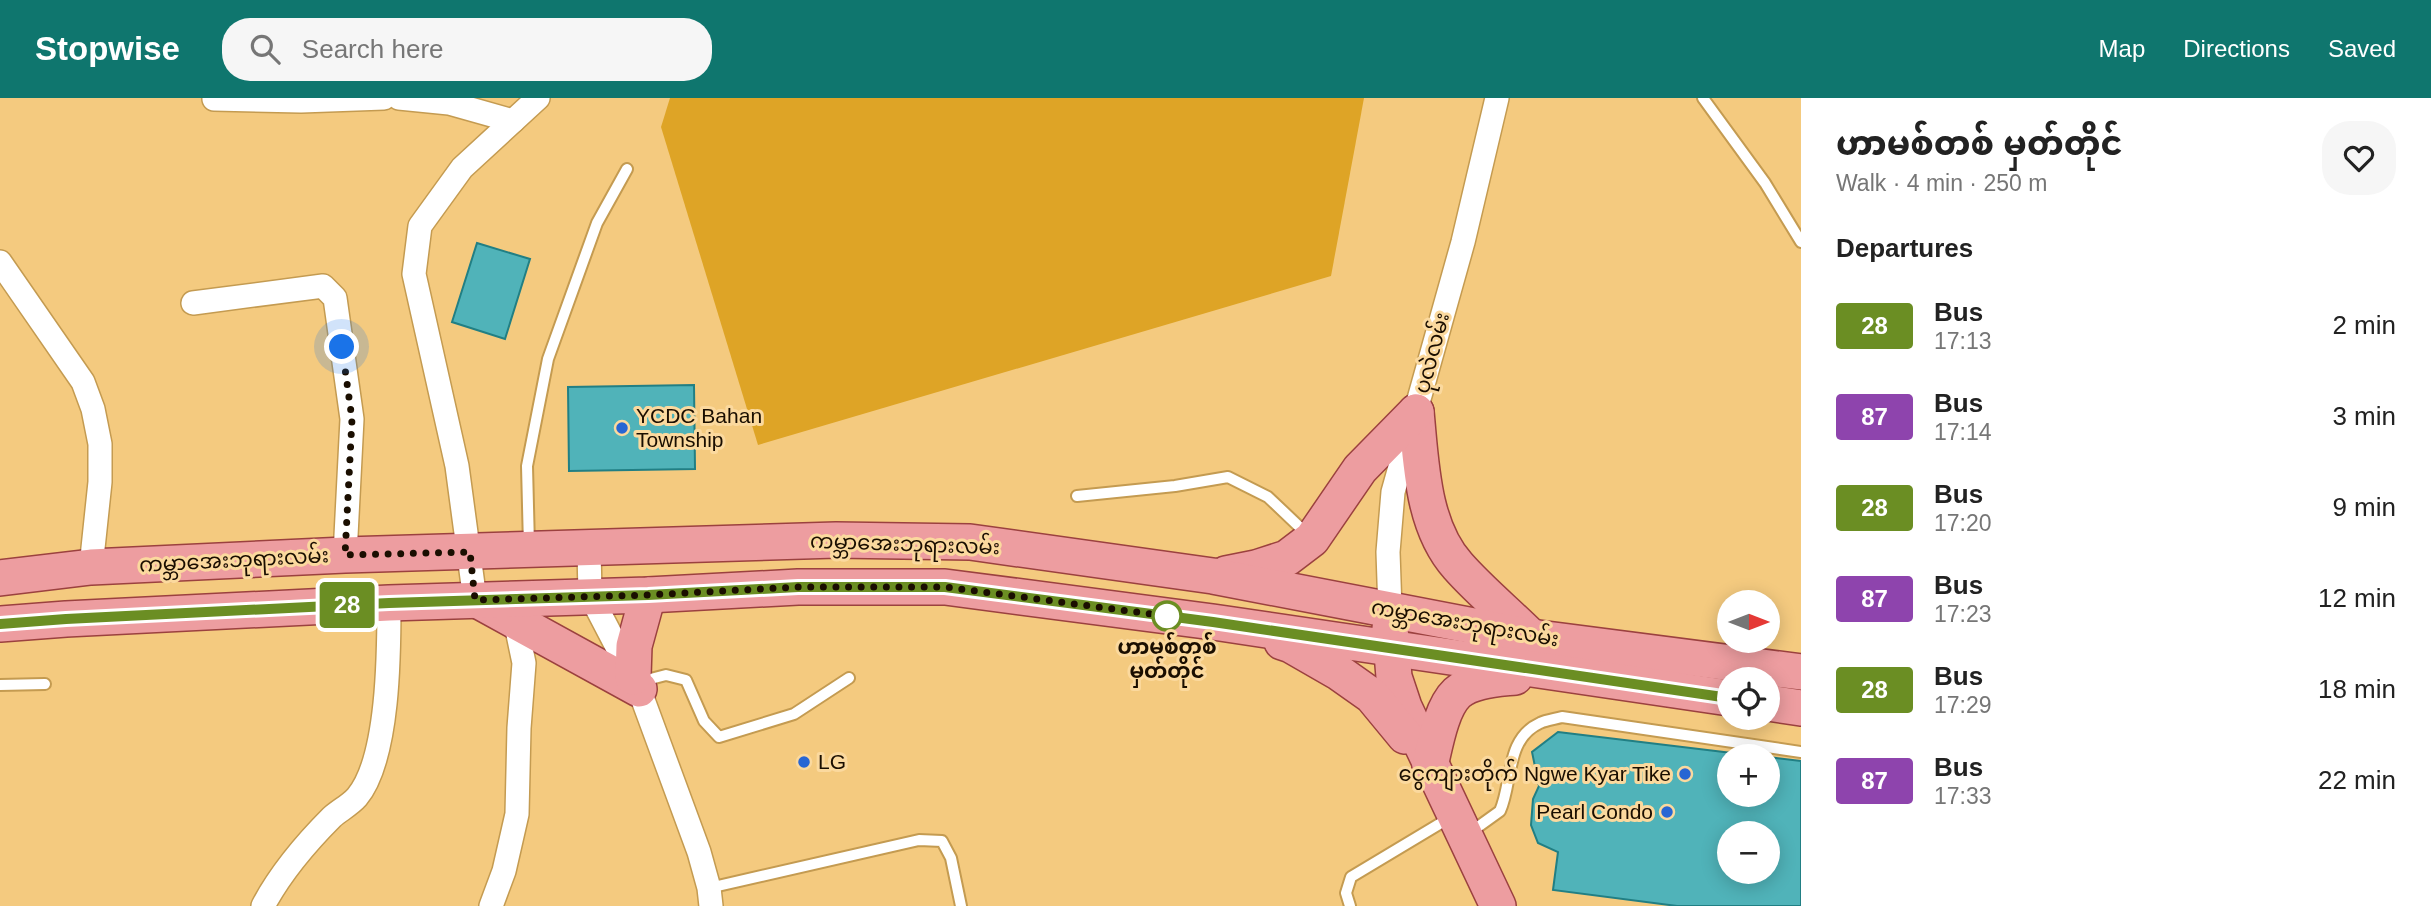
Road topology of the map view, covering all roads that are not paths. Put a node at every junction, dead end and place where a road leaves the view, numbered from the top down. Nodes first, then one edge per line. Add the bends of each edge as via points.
1 (384, 98) edge
2 (398, 98) edge
3 (538, 98) edge
4 (1497, 98) edge
5 (1703, 98) edge
6 (214, 99) edge
7 (513, 121) junction
8 (627, 169) dead end
9 (1801, 243) edge
10 (0, 262) edge
11 (193, 303) dead end
12 (1416, 412) junction
13 (1077, 496) dead end
14 (1312, 539) junction
15 (529, 549) junction
16 (589, 549) junction
17 (470, 552) junction
18 (345, 555) junction
19 (91, 567) junction
20 (1213, 576) junction
21 (0, 578) edge
22 (590, 595) junction
23 (648, 595) junction
24 (475, 600) junction
25 (389, 603) junction
26 (1390, 610) junction
27 (515, 620) junction
28 (1213, 622) junction
29 (0, 624) edge
30 (1531, 637) junction
31 (1391, 648) junction
32 (1801, 672) edge
33 (1558, 674) junction
34 (849, 678) dead end
35 (636, 683) junction
36 (45, 684) dead end
37 (0, 685) edge
38 (1717, 696) edge
39 (1780, 705) edge
40 (1801, 708) edge
41 (1801, 752) edge
42 (1430, 766) junction
43 (1461, 825) junction
44 (710, 897) edge
45 (263, 906) edge
46 (491, 906) edge
47 (961, 906) edge
48 (1350, 906) edge
49 (1498, 906) edge

1 - 6 street
2 - 7 street via 449,103
3 - 7 street
4 - 12 street, ပုလဲလမ်း
5 - 9 lane via 1765,183
7 - 17 street via 462,167 420,226 414,274 457,467
8 - 15 lane via 597,223 548,359 527,467
10 - 19 street via 83,382 93,409 100,444 100,482
11 - 18 street via 323,286 335,298 352,419
12 - 14 main road via 1360,469
12 - 26 street, ပုလဲလမ်း via 1393,492
12 - 30 main road via 1423,486 1434,526 1456,564
13 - 14 lane via 1228,477 1268,497
14 - 20 main road via 1287,558
15 - 16 main road, ကမ္ဘာအေးဘုရားလမ်း
15 - 17 main road, ကမ္ဘာအေးဘုရားလမ်း
16 - 20 main road, ကမ္ဘာအေးဘုရားလမ်း via 836,540 970,542
16 - 22 street
17 - 18 main road, ကမ္ဘာအေးဘုရားလမ်း
17 - 24 street
18 - 19 main road, ကမ္ဘာအေးဘုရားလမ်း
19 - 21 main road, ကမ္ဘာအေးဘုရားလမ်း
20 - 26 main road, ကမ္ဘာအေးဘုရားလမ်း
22 - 23 main road, ကမ္ဘာအေးဘုရားလမ်း
22 - 24 main road, ကမ္ဘာအေးဘုရားလမ်း
22 - 35 street
23 - 28 main road, ကမ္ဘာအေးဘုရားလမ်း via 798,587 945,587
23 - 35 main road via 634,646
24 - 25 main road, ကမ္ဘာအေးဘုရားလမ်း
24 - 27 main road
25 - 29 main road, ကမ္ဘာအေးဘုရားလမ်း
25 - 45 street via 389,668 373,768 357,797 298,852
26 - 30 main road, ကမ္ဘာအေးဘုရားလမ်း
26 - 31 main road
27 - 35 main road
27 - 46 street via 524,663 517,814
28 - 31 main road, ကမ္ဘာအေးဘုရားလမ်း
28 - 42 main road via 1291,645 1338,672 1373,696
30 - 32 main road, ကမ္ဘာအေးဘုရားလမ်း
31 - 33 main road, ကမ္ဘာအေးဘုရားလမ်း
31 - 42 main road via 1394,677
33 - 38 main road, ကမ္ဘာအေးဘုရားလမ်း
33 - 42 main road via 1475,684 1457,693 1444,714
34 - 35 lane via 794,714 719,737 704,721 686,680 666,675
35 - 44 street via 699,852
36 - 37 lane
39 - 40 main road
41 - 43 lane via 1551,720 1523,735 1500,811
42 - 43 main road
43 - 48 lane via 1351,877 1346,892
43 - 49 main road
44 - 47 lane via 919,840 942,841 951,858

